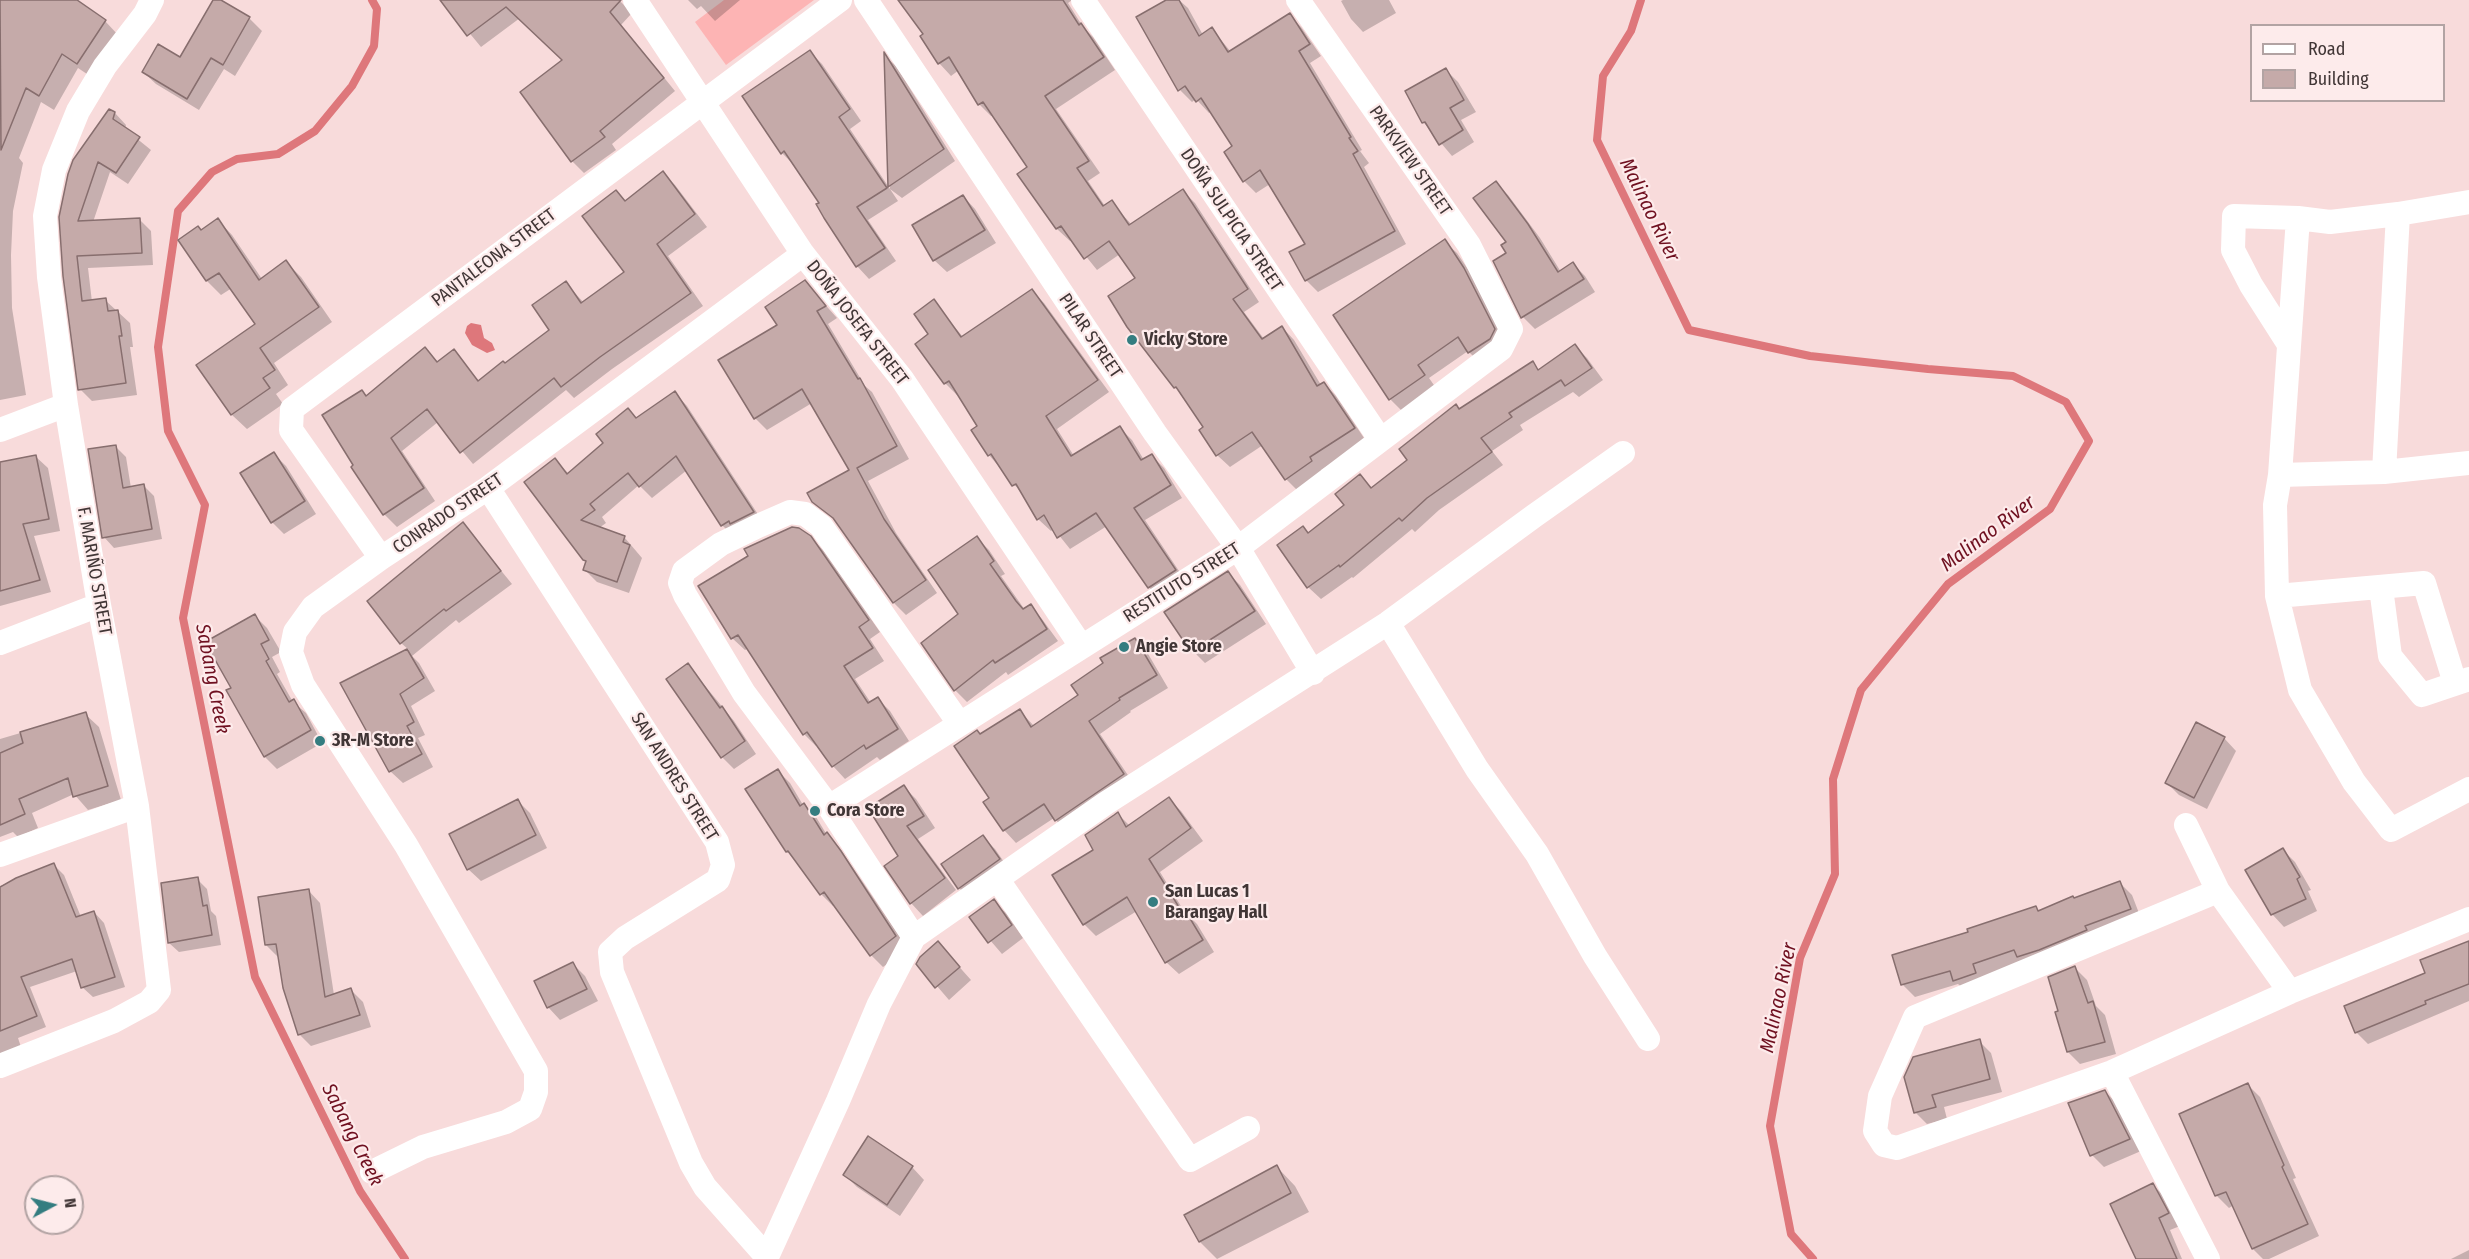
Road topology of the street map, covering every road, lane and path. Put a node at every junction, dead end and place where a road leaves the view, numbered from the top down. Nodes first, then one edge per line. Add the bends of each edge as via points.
1 (152, 0) edge
2 (635, 0) edge
3 (840, 0) edge
4 (866, 0) edge
5 (1083, 0) edge
6 (1298, 0) edge
7 (703, 102) junction
8 (2469, 202) edge
9 (2398, 214) junction
10 (2298, 218) junction
11 (803, 254) junction
12 (1511, 329) joint
13 (2288, 343) junction
14 (66, 405) junction
15 (0, 430) edge
16 (1380, 439) junction
17 (1623, 453) dead end
18 (2469, 463) edge
19 (2384, 472) junction
20 (2280, 475) junction
21 (488, 488) junction
22 (1239, 548) junction
23 (381, 558) junction
24 (2381, 588) junction
25 (2277, 596) junction
26 (99, 605) junction
27 (1388, 623) junction
28 (0, 643) edge
29 (1081, 646) junction
30 (1313, 673) junction
31 (2462, 681) edge
32 (959, 723) junction
33 (2469, 789) edge
34 (137, 806) junction
35 (829, 807) junction
36 (2186, 825) dead end
37 (0, 855) edge
38 (998, 880) junction
39 (2218, 891) junction
40 (2469, 919) edge
41 (914, 937) junction
42 (2290, 992) junction
43 (1648, 1039) dead end
44 (0, 1066) edge
45 (2112, 1072) junction
46 (1248, 1128) dead end
47 (372, 1172) dead end
48 (766, 1258) edge
49 (2208, 1259) edge

1 - 14 street, F. MARIÑO STREET via 78,111 54,170 45,216
2 - 7 street, DOÑA JOSEFA STREET
3 - 7 street, PANTALEONA STREET
4 - 22 street, PILAR STREET via 1155,433
5 - 16 street, DOÑA SULPICIA STREET
6 - 12 street, PARKVIEW STREET via 1469,246
7 - 11 street, DOÑA JOSEFA STREET
7 - 23 street, PANTALEONA STREET via 292,409 291,430
8 - 9 street
9 - 10 street via 2330,222
9 - 19 street
10 - 13 street
10 - 13 street via 2234,216 2233,250
11 - 21 street, CONRADO STREET
11 - 29 street, DOÑA JOSEFA STREET via 902,379
12 - 16 street, RESTITUTO STREET via 1501,349
13 - 20 street
14 - 15 street
14 - 26 street, F. MARIÑO STREET
16 - 22 street, RESTITUTO STREET
17 - 27 street
18 - 19 street
19 - 20 street
20 - 25 street via 2275,505
21 - 23 street, CONRADO STREET
21 - 48 street, SAN ANDRES STREET via 717,842 723,865 718,880 624,939 610,952 612,972 691,1163 705,1187
22 - 29 street, RESTITUTO STREET
22 - 30 street, PILAR STREET
23 - 47 street, CONRADO STREET via 313,608 295,632 291,652 303,685 406,845 536,1071 536,1092 530,1109 506,1122 423,1147
24 - 25 street
24 - 31 street via 2424,584
24 - 31 street via 2390,656 2422,695
25 - 33 street via 2300,690 2354,782 2391,830
26 - 28 street
26 - 34 street, F. MARIÑO STREET
27 - 30 street
27 - 43 street via 1477,769 1537,854
29 - 32 street, RESTITUTO STREET
30 - 38 street via 1106,803
32 - 35 street, RESTITUTO STREET
32 - 35 street via 821,526 805,514 790,512 722,544 684,570 680,584 744,693
34 - 37 street
34 - 44 street, F. MARIÑO STREET via 159,990 149,1002 114,1021
35 - 41 street
36 - 39 street
38 - 41 street
38 - 46 street via 1190,1160
39 - 42 street
39 - 45 street via 1915,1017 1880,1096 1875,1131 1884,1145 1897,1148
40 - 42 street
41 - 48 street via 879,1004
42 - 45 street
45 - 49 street

